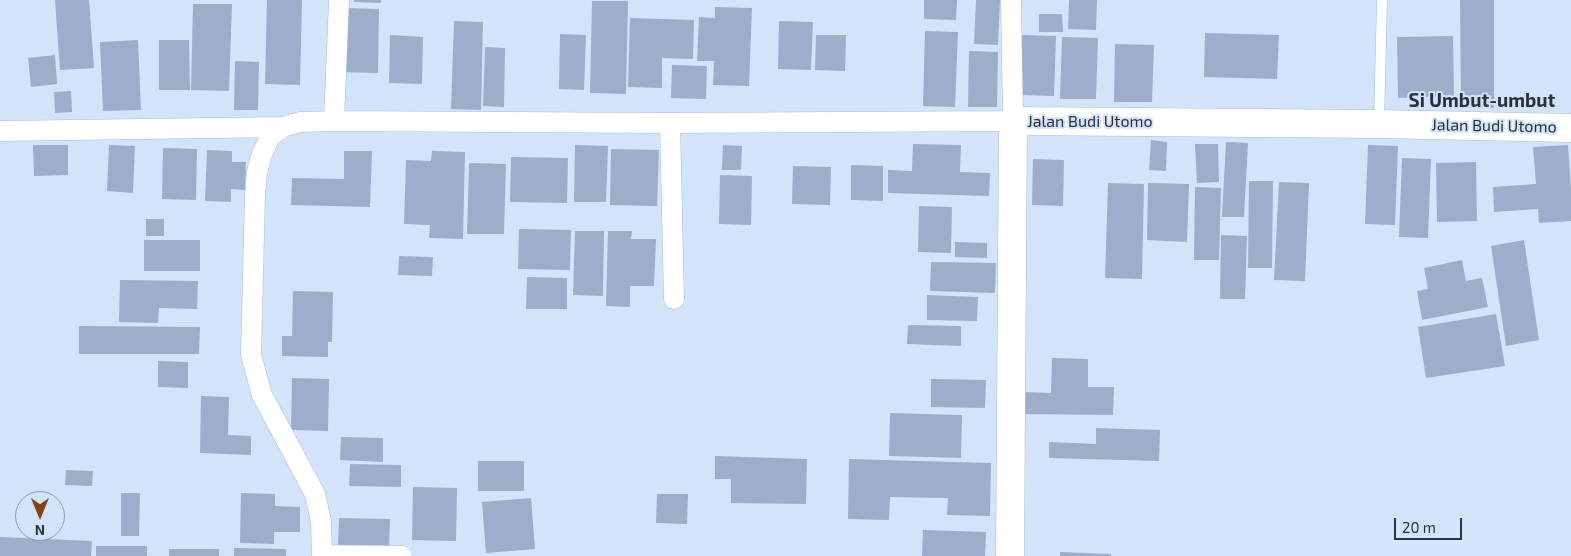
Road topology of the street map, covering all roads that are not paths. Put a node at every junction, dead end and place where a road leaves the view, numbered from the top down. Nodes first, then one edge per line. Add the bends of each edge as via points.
1 (340, 0) edge
2 (1011, 0) edge
3 (1382, 0) edge
4 (334, 121) junction
5 (1013, 121) junction
6 (670, 124) junction
7 (1379, 124) junction
8 (283, 127) junction
9 (1571, 128) edge
10 (0, 131) edge
11 (674, 299) dead end
12 (322, 556) edge
13 (402, 556) edge
14 (1010, 556) edge

1 - 4 street
2 - 5 street
3 - 7 lane
4 - 6 street
4 - 8 street via 300,122
5 - 6 street
5 - 7 street, Jalan Budi Utomo
5 - 14 street, Jalan Budi Utomo
6 - 11 street
7 - 9 street, Jalan Budi Utomo
8 - 10 street
8 - 12 street via 270,137 257,172 250,355 262,395 315,494 321,521
12 - 13 street

